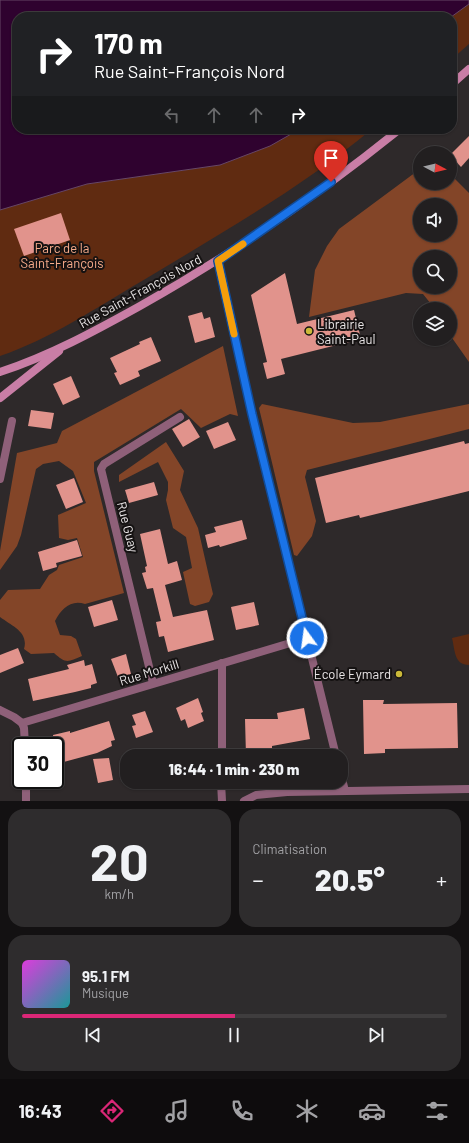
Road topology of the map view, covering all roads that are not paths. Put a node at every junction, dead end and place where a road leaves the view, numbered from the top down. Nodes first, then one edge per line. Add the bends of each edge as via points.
1 (469, 69) edge
2 (457, 80) edge
3 (394, 134) edge
4 (218, 261) junction
5 (65, 347) junction
6 (0, 372) edge
7 (0, 398) edge
8 (180, 417) dead end
9 (12, 421) dead end
10 (0, 480) edge
11 (307, 638) junction
12 (222, 663) junction
13 (153, 683) junction
14 (0, 710) edge
15 (22, 723) junction
16 (24, 737) edge
17 (222, 749) edge
18 (334, 749) edge
19 (26, 789) edge
20 (222, 789) edge
21 (469, 789) edge
22 (345, 791) joint
23 (26, 801) edge
24 (222, 801) edge
25 (244, 801) edge

1 - 2 street
3 - 4 street, Rue Saint-François Nord via 354,166
4 - 5 street, Rue Saint-François Nord
4 - 11 street via 252,414
5 - 6 street, Rue Saint-François Nord
5 - 7 street
8 - 13 street, Rue Guay via 104,464 101,469
9 - 10 street
11 - 12 street, Rue Morkill
11 - 18 street
12 - 13 street, Rue Morkill
12 - 17 street
13 - 15 street, Rue Morkill
14 - 15 street
15 - 16 street
19 - 23 street
20 - 24 street
21 - 22 street
22 - 25 street via 268,793

